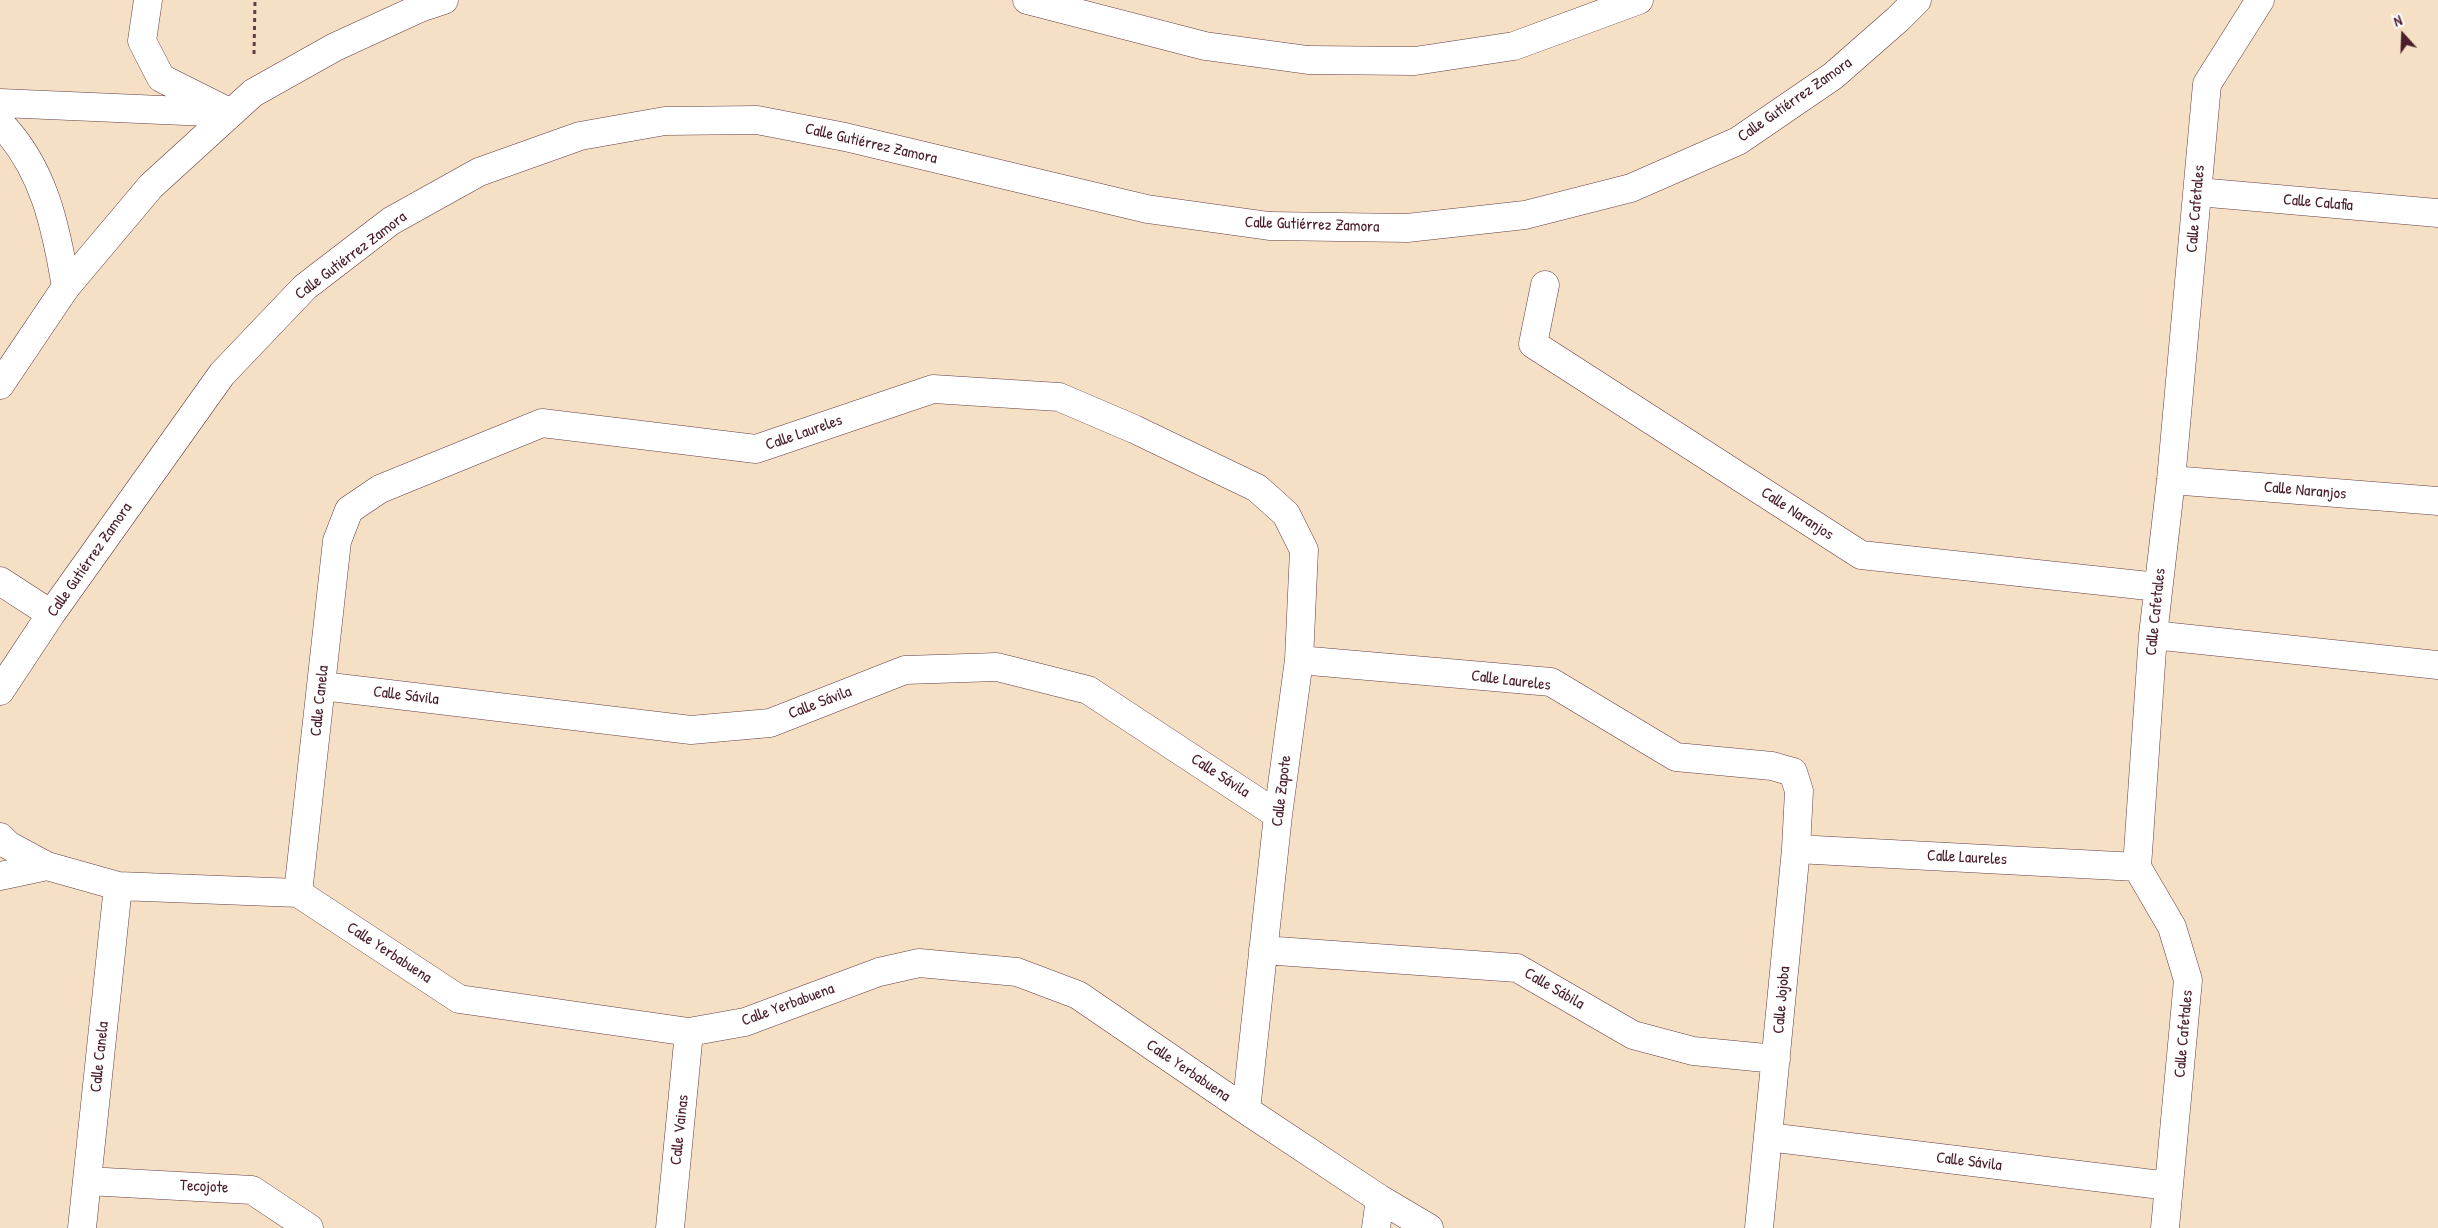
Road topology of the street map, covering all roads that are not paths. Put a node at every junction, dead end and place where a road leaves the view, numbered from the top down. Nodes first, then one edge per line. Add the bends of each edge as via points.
1 (148, 0) edge
2 (444, 0) edge
3 (1027, 0) edge
4 (1639, 0) edge
5 (1917, 0) edge
6 (2260, 0) edge
7 (0, 103) edge
8 (231, 113) junction
9 (0, 122) edge
10 (2198, 192) junction
11 (2438, 213) edge
12 (1544, 285) dead end
13 (66, 287) junction
14 (0, 385) edge
15 (2171, 480) junction
16 (1257, 488) joint
17 (2438, 501) edge
18 (349, 510) joint
19 (0, 581) edge
20 (2158, 588) junction
21 (51, 614) junction
22 (2152, 635) junction
23 (1299, 660) junction
24 (2438, 665) edge
25 (322, 686) junction
26 (0, 691) edge
27 (1794, 772) joint
28 (1278, 815) junction
29 (0, 837) edge
30 (1796, 849) junction
31 (47, 866) junction
32 (2137, 867) junction
33 (0, 876) edge
34 (118, 886) junction
35 (298, 893) junction
36 (1263, 950) junction
37 (689, 1032) junction
38 (1776, 1059) junction
39 (1246, 1110) junction
40 (1768, 1137) junction
41 (87, 1181) junction
42 (2170, 1186) junction
43 (1380, 1199) junction
44 (82, 1228) edge
45 (309, 1228) edge
46 (670, 1228) edge
47 (1376, 1228) edge
48 (1429, 1228) edge
49 (1760, 1228) edge
50 (2165, 1228) edge

1 - 8 street via 142,41 161,78
2 - 8 street via 335,47 253,93
3 - 4 street via 1205,46 1308,60 1415,61 1514,46
5 - 21 street, Calle Gutiérrez Zamora via 1833,76 1738,141 1631,188 1525,215 1407,228 1269,226 1147,210 845,137 757,120 665,120 580,136 471,177 391,222 305,287 222,374
6 - 10 street, Calle Cafetales via 2207,84
7 - 8 street
8 - 13 street via 151,186
9 - 13 street via 32,167 46,199 57,233
10 - 11 street, Calle Calafia
10 - 15 street, Calle Cafetales
12 - 20 street, Calle Naranjos via 1533,344 1861,555
13 - 14 street
15 - 17 street, Calle Naranjos
15 - 20 street, Calle Cafetales
16 - 18 street, Calle Laureles via 1059,397 933,389 756,449 542,423 380,489
16 - 23 street, Calle Zapote via 1286,514 1304,550
18 - 25 street, Calle Canela via 337,540
19 - 21 street
20 - 22 street, Calle Cafetales
21 - 26 street, Calle Gutiérrez Zamora
22 - 24 street
22 - 32 street, Calle Cafetales
23 - 27 street, Calle Laureles via 1551,682 1676,757 1772,766
23 - 28 street, Calle Zapote
25 - 28 street, Calle Sávila via 691,730 770,723 905,670 997,667 1088,690
25 - 35 street, Calle Canela
27 - 30 street, Calle Jojoba via 1799,791
28 - 36 street, Calle Zapote
29 - 31 street via 8,845
30 - 32 street, Calle Laureles
30 - 38 street, Calle Jojoba
31 - 33 street
31 - 34 street
32 - 42 street, Calle Cafetales via 2172,927 2188,980
34 - 35 street
34 - 41 street, Calle Canela
35 - 37 street, Calle Yerbabuena via 458,1000
36 - 38 street, Calle Sábila via 1517,968 1632,1035 1694,1051
36 - 39 street, Calle Zapote
37 - 39 street, Calle Yerbabuena via 745,1022 879,972 919,963 1018,972 1078,995
37 - 46 street, Calle Vainas
38 - 40 street, Calle Jojoba
39 - 43 street, Calle Yerbabuena
40 - 42 street, Calle Sávila
40 - 49 street, Calle Jojoba
41 - 44 street, Calle Canela
41 - 45 street, Tecojote via 252,1190
42 - 50 street, Calle Cafetales
43 - 47 street
43 - 48 street, Calle Yerbabuena

